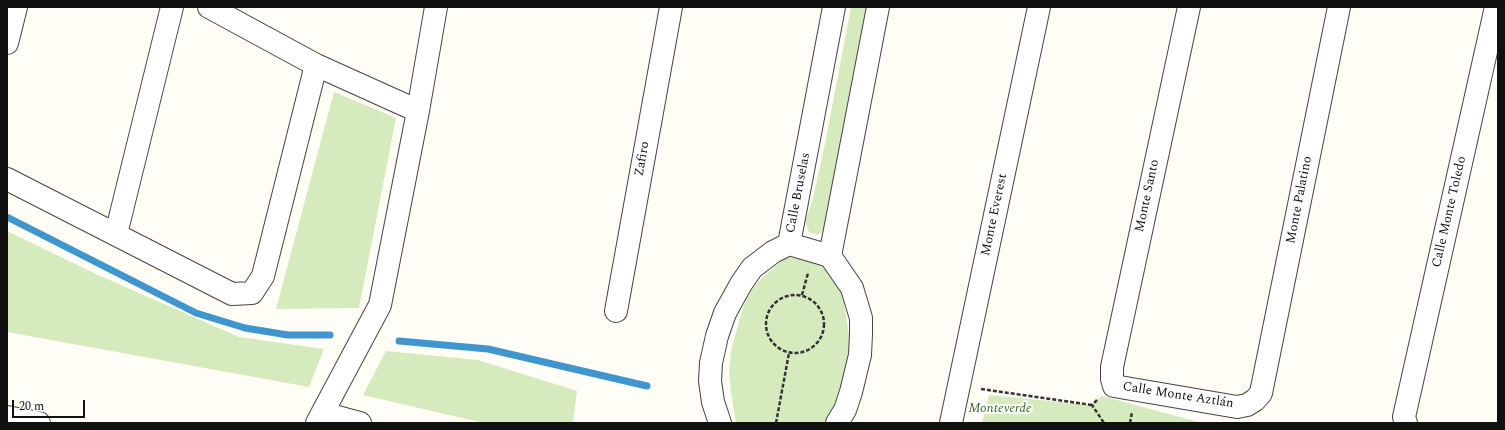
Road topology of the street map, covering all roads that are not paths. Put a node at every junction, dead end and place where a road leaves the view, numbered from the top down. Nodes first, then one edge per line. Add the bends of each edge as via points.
1 (16, 7) edge
2 (172, 7) edge
3 (209, 7) edge
4 (436, 7) edge
5 (671, 7) edge
6 (834, 7) edge
7 (878, 7) edge
8 (1040, 7) edge
9 (1189, 7) edge
10 (1339, 7) edge
11 (1496, 7) edge
12 (7, 44) edge
13 (316, 65) junction
14 (418, 111) junction
15 (7, 179) edge
16 (116, 234) junction
17 (789, 244) junction
18 (830, 256) junction
19 (616, 311) dead end
20 (1114, 386) joint
21 (1261, 393) joint
22 (7, 418) edge
23 (320, 418) edge
24 (1405, 420) edge
25 (39, 423) edge
26 (360, 423) edge
27 (720, 423) edge
28 (837, 423) edge
29 (951, 423) edge

1 - 12 street
2 - 16 street
3 - 13 street
4 - 14 street
5 - 19 street, Zafiro
6 - 17 street, Calle Bruselas
7 - 18 street
8 - 29 street, Monte Everest
9 - 20 street, Monte Santo via 1112,367
10 - 21 street, Monte Palatino
11 - 24 street, Calle Monte Toledo
13 - 14 street
13 - 16 street via 263,276 252,293 232,294
14 - 23 street via 380,305
15 - 16 street
17 - 18 street
17 - 27 street, Calle Bruselas via 752,268 725,313 717,336 710,381
18 - 28 street via 852,288 862,334 851,392
20 - 21 street, Calle Monte Aztlán via 1237,407 1247,405
22 - 25 street
23 - 26 street

